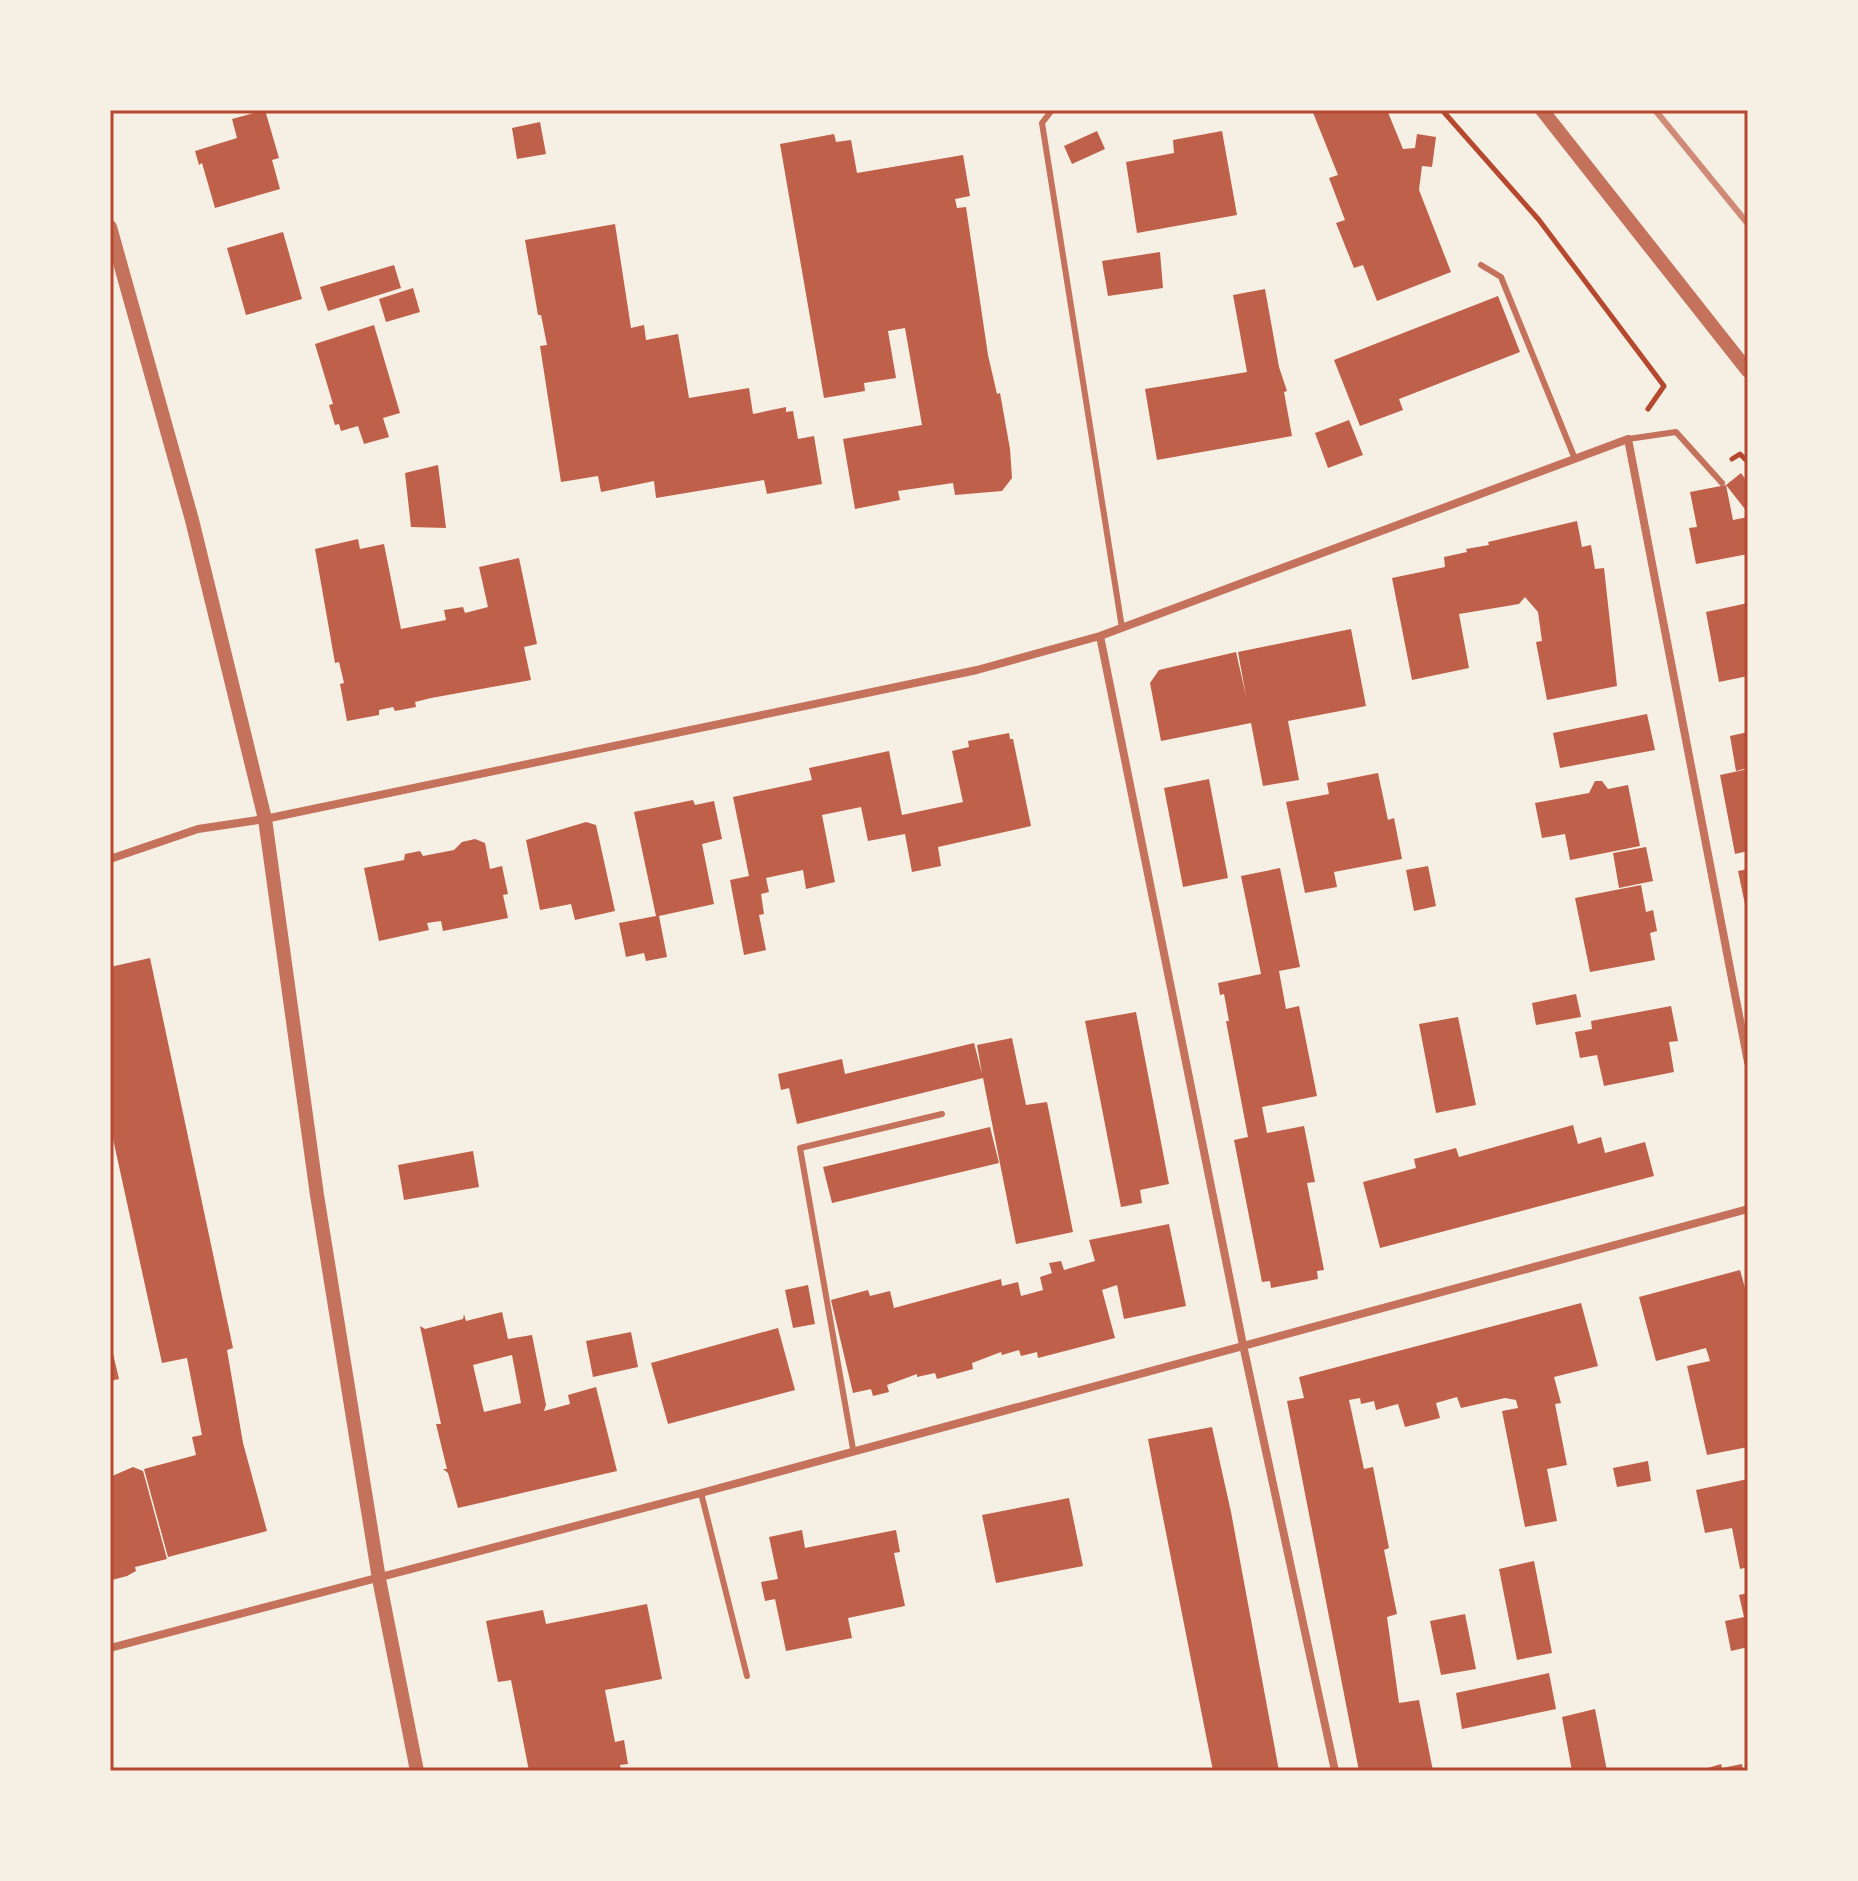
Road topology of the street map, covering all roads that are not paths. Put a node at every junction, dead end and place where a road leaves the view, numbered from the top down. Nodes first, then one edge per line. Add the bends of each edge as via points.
1 (1052, 110) edge
2 (1542, 110) edge
3 (110, 227) edge
4 (1481, 265) dead end
5 (1748, 371) edge
6 (1628, 439) junction
7 (1575, 459) junction
8 (1722, 483) dead end
9 (1122, 628) junction
10 (1100, 636) junction
11 (265, 819) junction
12 (110, 859) edge
13 (1748, 1062) edge
14 (942, 1114) dead end
15 (1748, 1209) edge
16 (1243, 1345) junction
17 (853, 1449) junction
18 (701, 1493) junction
19 (379, 1579) junction
20 (110, 1648) edge
21 (747, 1676) dead end
22 (417, 1771) edge
23 (1335, 1771) edge

1 - 9 lane via 1042,123
2 - 5 street
3 - 11 street via 192,520
4 - 7 lane via 1501,277
6 - 7 street
6 - 8 lane via 1676,432
6 - 13 street
7 - 9 street
9 - 10 street
10 - 11 street via 977,670
10 - 16 street
11 - 12 street via 198,829
11 - 19 street via 315,1181
14 - 17 lane via 800,1148
15 - 16 street
16 - 17 street
16 - 23 street
17 - 18 street
18 - 19 street
18 - 21 lane
19 - 20 street
19 - 22 street

